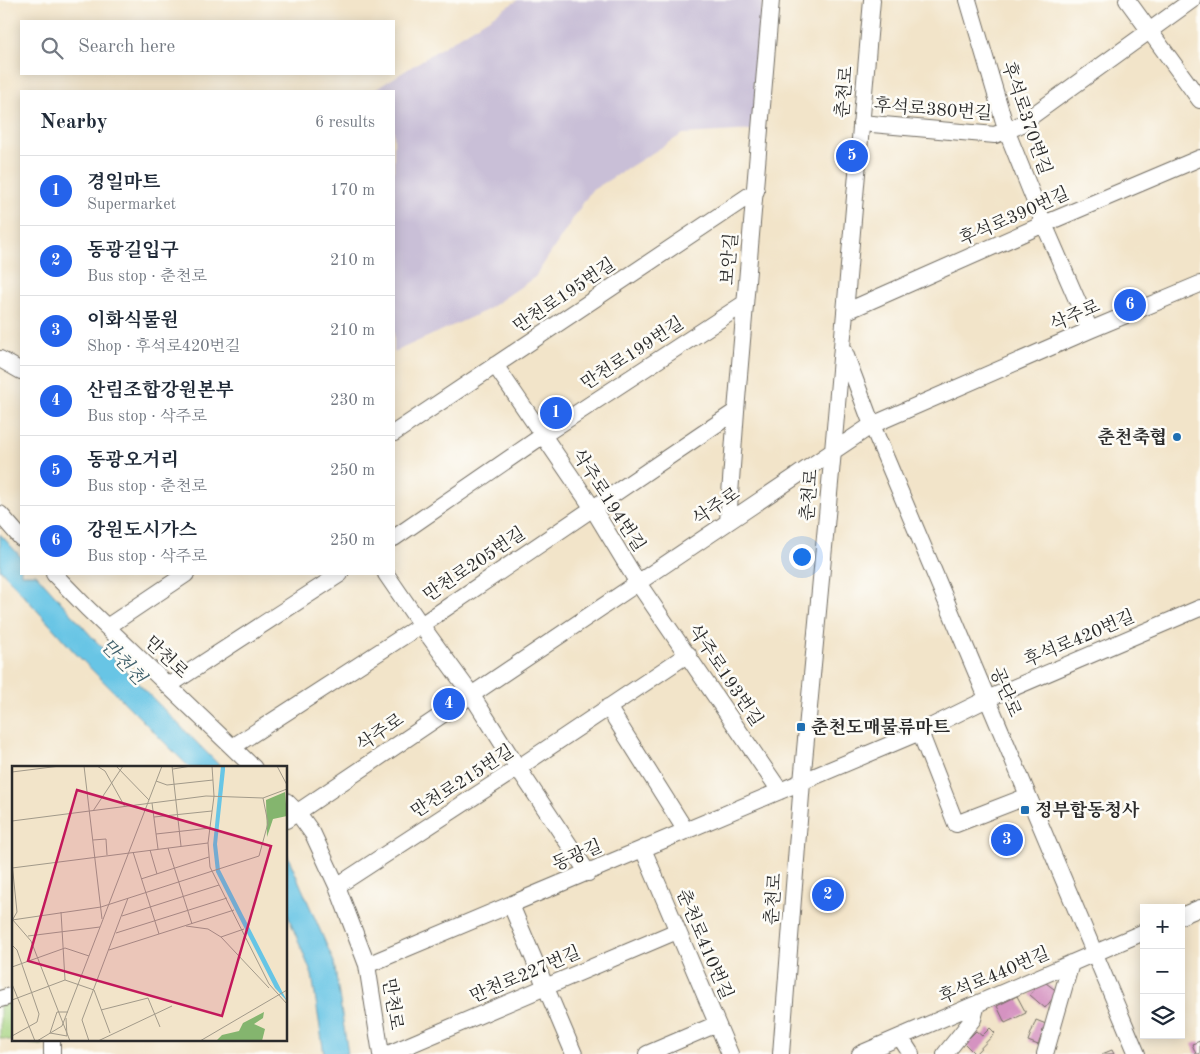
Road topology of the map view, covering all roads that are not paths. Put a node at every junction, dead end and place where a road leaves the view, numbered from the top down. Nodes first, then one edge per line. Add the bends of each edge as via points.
1 (771, 0) edge
2 (872, 0) edge
3 (968, 0) edge
4 (1127, 0) edge
5 (1192, 0) edge
6 (1150, 31) junction
7 (1200, 100) edge
8 (861, 124) junction
9 (1007, 132) junction
10 (1200, 158) edge
11 (756, 191) junction
12 (1044, 224) junction
13 (1200, 284) edge
14 (745, 303) junction
15 (845, 312) junction
16 (1090, 330) junction
17 (842, 343) junction
18 (0, 359) edge
19 (495, 365) junction
20 (20, 370) edge
21 (736, 411) junction
22 (872, 425) junction
23 (395, 431) edge
24 (542, 436) junction
25 (833, 451) junction
26 (592, 507) junction
27 (0, 514) edge
28 (728, 522) junction
29 (20, 535) edge
30 (395, 537) edge
31 (55, 575) edge
32 (185, 575) edge
33 (338, 575) edge
34 (387, 575) edge
35 (638, 583) junction
36 (1200, 608) edge
37 (421, 625) junction
38 (107, 627) junction
39 (688, 654) junction
40 (168, 686) junction
41 (471, 694) junction
42 (987, 699) junction
43 (608, 706) junction
44 (920, 732) junction
45 (234, 746) junction
46 (252, 766) edge
47 (518, 768) junction
48 (802, 782) junction
49 (780, 791) junction
50 (1028, 796) junction
51 (290, 811) edge
52 (686, 831) junction
53 (643, 849) junction
54 (588, 872) junction
55 (337, 886) junction
56 (511, 905) junction
57 (1200, 908) edge
58 (1185, 914) edge
59 (678, 930) junction
60 (1140, 934) edge
61 (1094, 953) junction
62 (1071, 963) junction
63 (367, 965) junction
64 (546, 987) junction
65 (977, 1004) junction
66 (717, 1024) junction
67 (900, 1037) junction
68 (381, 1054) edge
69 (388, 1054) edge
70 (574, 1054) edge
71 (647, 1054) edge
72 (730, 1054) edge
73 (781, 1054) edge
74 (860, 1054) edge
75 (911, 1054) edge
76 (945, 1054) edge
77 (1045, 1054) edge
78 (1137, 1054) edge

1 - 11 street, 보안길
2 - 8 street, 춘천로
3 - 9 street, 후석로370번길
4 - 6 street
5 - 6 street, 후석로380번길
6 - 7 street
6 - 9 street, 후석로380번길
8 - 9 street, 후석로380번길 via 995,135
8 - 15 street, 춘천로
9 - 12 street, 후석로370번길
10 - 12 street, 후석로390번길
11 - 14 street, 보안길
11 - 19 street, 만천로195번길
12 - 15 street, 후석로390번길
12 - 16 street, 후석로370번길
13 - 16 street, 삭주로
14 - 21 street, 보안길
14 - 24 street, 만천로199번길
15 - 17 street, 춘천로
16 - 22 street, 삭주로
17 - 22 street, 공단로
17 - 25 street, 춘천로
18 - 20 street
19 - 23 street, 만천로195번길
19 - 24 street, 삭주로194번길
21 - 26 street, 만천로205번길
21 - 28 street, 보안길
22 - 25 street, 삭주로
22 - 42 street, 공단로
24 - 26 street, 삭주로194번길
24 - 30 street, 만천로199번길
25 - 28 street, 삭주로
25 - 48 street, 춘천로
26 - 35 street, 삭주로194번길
26 - 37 street, 만천로205번길
27 - 29 street
28 - 35 street, 삭주로
31 - 38 street, 만천로
32 - 38 street
33 - 40 street
34 - 37 street
35 - 39 street, 삭주로193번길
35 - 41 street, 삭주로
36 - 42 street, 후석로420번길
37 - 41 street
37 - 45 street, 만천로205번길
38 - 40 street, 만천로
39 - 43 street, 만천로215번길
39 - 49 street, 삭주로193번길
40 - 45 street, 만천로
41 - 47 street
41 - 51 street, 삭주로
42 - 44 street, 후석로420번길
42 - 50 street, 공단로
43 - 47 street, 만천로215번길
43 - 52 street
44 - 48 street, 후석로420번길
44 - 50 street via 956,824
45 - 46 street, 만천로
47 - 54 street
47 - 55 street, 만천로215번길
48 - 49 street, 동광길
48 - 73 street, 춘천로
49 - 52 street, 동광길
50 - 61 street, 공단로
51 - 55 street, 만천로 via 312,834
52 - 53 street, 동광길
53 - 54 street, 동광길
53 - 59 street, 춘천로410번길
54 - 56 street, 동광길
55 - 63 street, 만천로
56 - 63 street, 동광길
56 - 64 street
57 - 58 street
59 - 64 street, 만천로227번길
59 - 66 street, 춘천로410번길
60 - 61 street, 후석로440번길
61 - 62 street, 후석로440번길
61 - 78 street, 공단로
62 - 65 street, 후석로440번길
62 - 77 street
63 - 68 street, 만천로
64 - 69 street, 만천로227번길
64 - 70 street
65 - 67 street, 후석로440번길
65 - 76 street via 974,1019
66 - 71 street
66 - 72 street, 춘천로410번길
67 - 74 street, 후석로440번길
67 - 75 street

